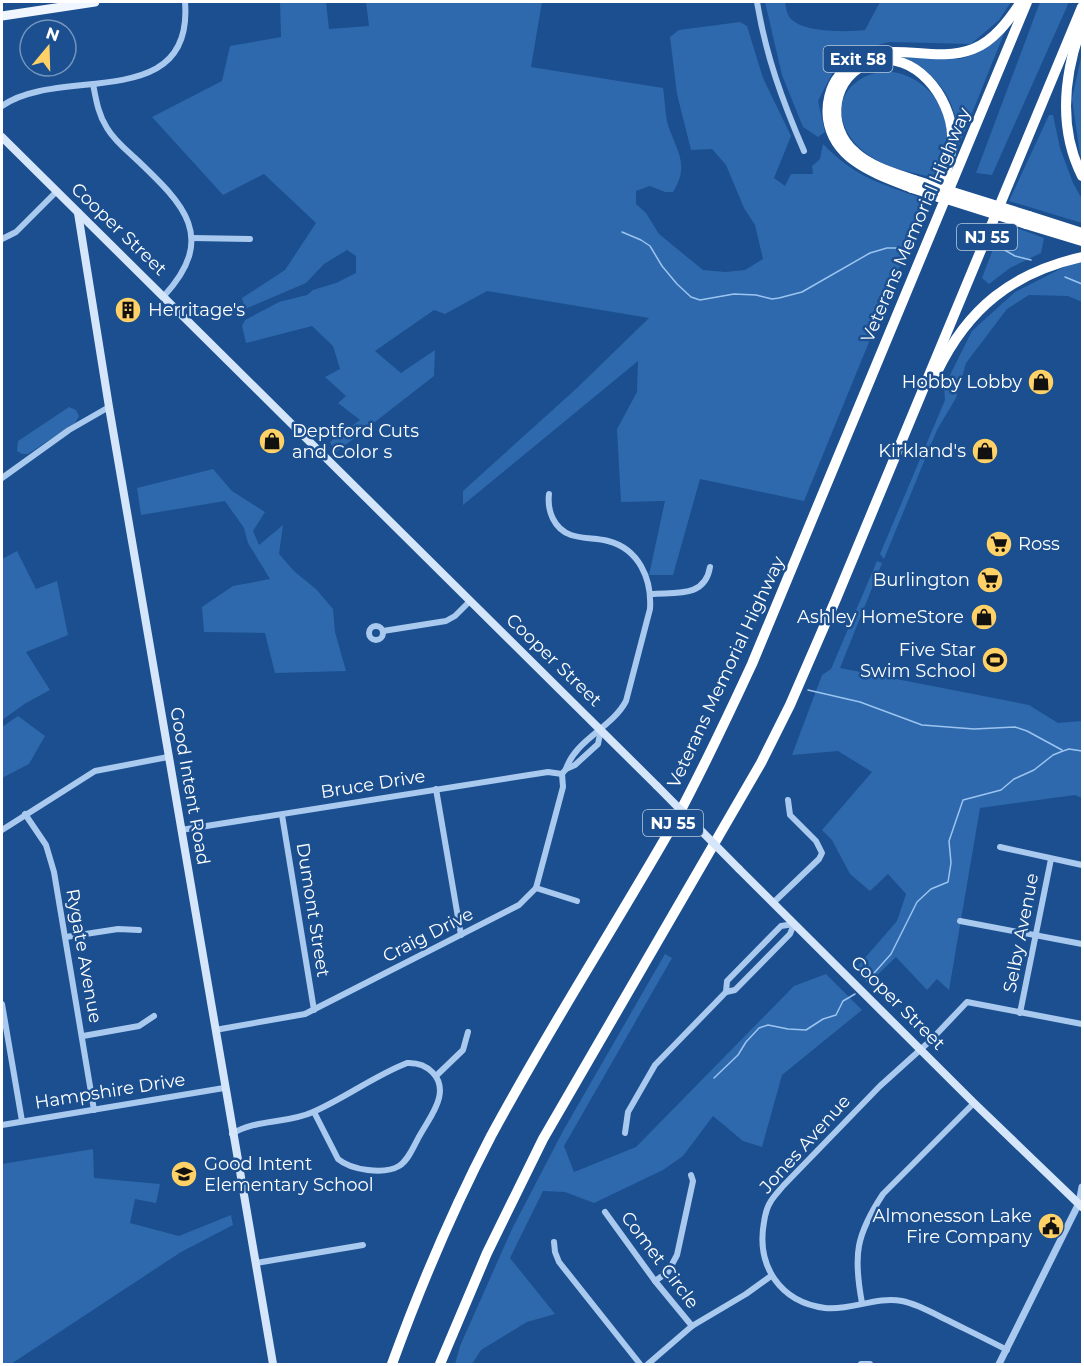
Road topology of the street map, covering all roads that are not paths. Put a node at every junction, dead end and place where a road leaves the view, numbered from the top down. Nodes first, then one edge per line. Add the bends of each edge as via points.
1 (95, 2) edge
2 (185, 2) edge
3 (757, 2) edge
4 (1021, 2) edge
5 (1027, 2) edge
6 (1083, 7) edge
7 (2, 16) edge
8 (1083, 24) edge
9 (93, 84) junction
10 (2, 106) edge
11 (2, 137) edge
12 (804, 151) dead end
13 (1083, 176) edge
14 (913, 184) junction
15 (57, 191) junction
16 (78, 213) junction
17 (1027, 220) junction
18 (932, 230) junction
19 (1083, 233) edge
20 (192, 238) junction
21 (2, 239) edge
22 (250, 240) dead end
23 (1083, 241) edge
24 (1083, 257) edge
25 (164, 296) junction
26 (109, 407) junction
27 (891, 467) junction
28 (2, 478) edge
29 (549, 494) dead end
30 (710, 567) dead end
31 (651, 594) junction
32 (470, 601) junction
33 (383, 631) dead end
34 (601, 729) junction
35 (168, 757) junction
36 (564, 772) junction
37 (436, 789) junction
38 (788, 800) dead end
39 (25, 814) junction
40 (282, 814) junction
41 (2, 830) edge
42 (181, 830) junction
43 (1000, 847) dead end
44 (1051, 859) junction
45 (1083, 865) edge
46 (536, 888) junction
47 (577, 901) dead end
48 (774, 902) junction
49 (960, 921) dead end
50 (794, 924) junction
51 (139, 930) dead end
52 (461, 935) junction
53 (1035, 935) junction
54 (66, 937) junction
55 (1083, 944) edge
56 (726, 992) junction
57 (2, 1004) edge
58 (314, 1010) junction
59 (1020, 1013) junction
60 (154, 1016) dead end
61 (1083, 1024) edge
62 (215, 1030) junction
63 (468, 1032) dead end
64 (83, 1036) junction
65 (920, 1048) junction
66 (436, 1076) junction
67 (224, 1088) junction
68 (974, 1103) junction
69 (94, 1110) junction
70 (314, 1112) junction
71 (22, 1121) junction
72 (2, 1125) edge
73 (625, 1133) dead end
74 (232, 1134) junction
75 (691, 1175) dead end
76 (1083, 1186) edge
77 (1081, 1205) edge
78 (605, 1212) dead end
79 (554, 1242) dead end
80 (363, 1245) dead end
81 (256, 1263) junction
82 (771, 1276) junction
83 (655, 1281) junction
84 (862, 1303) junction
85 (692, 1326) junction
86 (1007, 1350) junction
87 (861, 1364) edge
88 (273, 1365) edge
89 (392, 1365) edge
90 (440, 1365) edge
91 (640, 1365) edge
92 (648, 1365) edge
93 (870, 1365) edge
94 (999, 1365) edge

1 - 7 main road
2 - 9 street via 183,33 163,64 145,74
3 - 12 street via 772,70
4 - 14 highway, Exit 58 via 980,46 960,53 870,54 859,58 836,80 827,112 836,142 867,169
5 - 18 highway, Veterans Memorial Highway / NJ 55
6 - 27 highway, NJ 55
8 - 13 highway via 1069,70 1066,117 1071,146
9 - 10 street via 19,96
9 - 20 street via 106,127 182,207
11 - 15 main road, Cooper Street
14 - 17 highway, Exit 58, bridge
14 - 18 highway via 866,160 840,133 836,113 839,91 854,72 874,61 898,61 912,67 932,84 948,113 952,147 933,212
15 - 16 main road, Cooper Street
15 - 21 street via 16,232
16 - 25 main road, Cooper Street
16 - 26 main road, Good Intent Road
17 - 19 highway
17 - 23 highway, Exit 58
18 - 89 highway, Veterans Memorial Highway / NJ 55 via 788,581 708,758 491,1137 447,1229
20 - 22 street
20 - 25 street via 178,280
24 - 27 highway via 1049,266 1011,285 970,319 946,354
25 - 32 main road, Cooper Street
26 - 28 street
26 - 35 main road, Good Intent Road
27 - 90 highway, NJ 55 via 771,744 538,1148 487,1253
29 - 31 street via 548,506 558,526 570,535 606,541 626,550 645,571
30 - 31 street via 705,584 697,589
31 - 34 street via 626,700
32 - 33 street via 446,621
32 - 34 main road, Cooper Street
34 - 36 street via 598,744
34 - 48 main road, Cooper Street, bridge
35 - 39 street via 95,771
35 - 42 main road, Good Intent Road
36 - 37 street, Bruce Drive
36 - 46 street
37 - 40 street, Bruce Drive
37 - 52 street
38 - 48 street via 790,815 816,841 822,853
39 - 41 street
39 - 54 street, Rygate Avenue via 50,856
40 - 42 street, Bruce Drive
40 - 58 street, Dumont Street
42 - 62 main road, Good Intent Road
43 - 44 street
44 - 45 street
44 - 53 street, Selby Avenue
46 - 47 street
46 - 52 street, Craig Drive via 509,912
48 - 50 main road, Cooper Street
49 - 53 street
50 - 56 street via 790,934 735,990
50 - 56 street via 781,927 727,981
50 - 65 main road, Cooper Street
51 - 54 street
52 - 58 street, Craig Drive
53 - 55 street
53 - 59 street, Selby Avenue
54 - 64 street, Rygate Avenue
56 - 73 street via 655,1065 628,1112
57 - 71 street
58 - 62 street, Craig Drive
59 - 61 street
59 - 65 street, Jones Avenue via 967,1002
60 - 64 street via 139,1026
62 - 67 main road, Good Intent Road
63 - 66 street via 463,1050
64 - 69 street, Rygate Avenue
65 - 68 main road, Cooper Street
65 - 82 street, Jones Avenue via 770,1202 761,1235
66 - 70 street via 429,1068 408,1063
66 - 70 street via 440,1091 436,1106 402,1164 388,1170 343,1164
67 - 69 street, Hampshire Drive
67 - 74 main road, Good Intent Road
68 - 77 main road, Cooper Street
68 - 84 street via 890,1186 872,1211 857,1251
69 - 71 street, Hampshire Drive
70 - 74 street
71 - 72 street, Hampshire Drive
74 - 81 main road, Good Intent Road
75 - 83 street via 693,1181 677,1255 668,1272
76 - 77 street
77 - 86 street
78 - 83 street, Comet Circle
79 - 91 street via 559,1262
80 - 81 street
81 - 88 main road, Good Intent Road
82 - 84 street via 789,1294 817,1306
82 - 85 street
83 - 85 street, Comet Circle
84 - 86 street via 892,1299 912,1303
85 - 92 street
86 - 94 street
87 - 93 street

